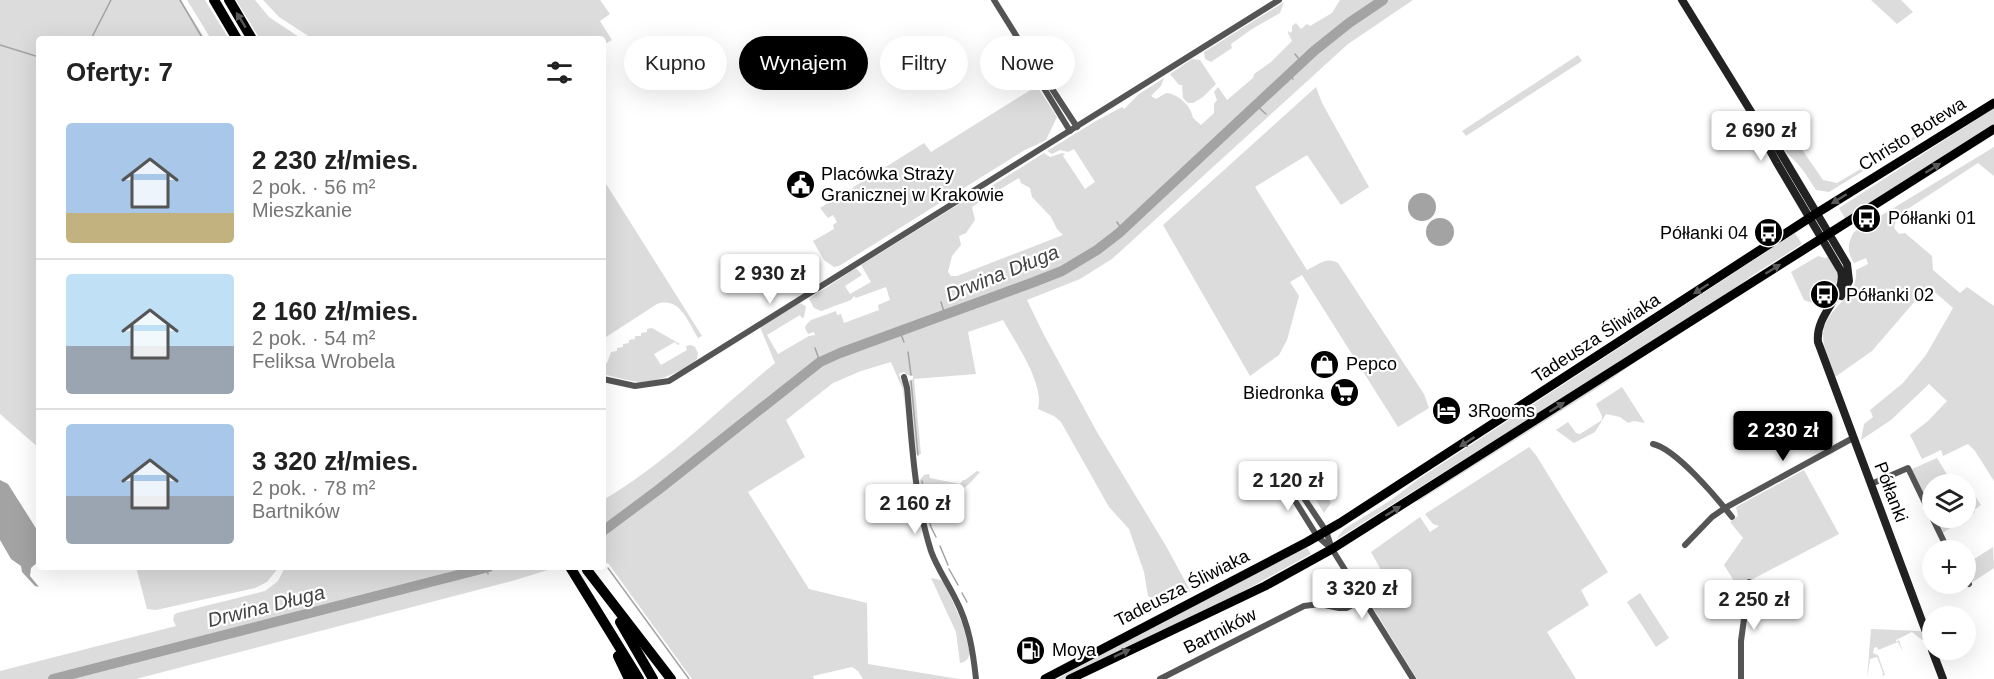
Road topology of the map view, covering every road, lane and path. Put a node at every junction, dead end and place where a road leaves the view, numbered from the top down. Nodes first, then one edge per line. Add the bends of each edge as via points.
1 (213, 0) edge
2 (229, 0) edge
3 (994, 0) edge
4 (1279, 0) edge
5 (1682, 0) edge
6 (235, 36) edge
7 (250, 36) edge
8 (1994, 103) edge
9 (1073, 129) junction
10 (1994, 129) edge
11 (1813, 215) junction
12 (1825, 236) junction
13 (904, 377) dead end
14 (606, 380) edge
15 (1853, 438) junction
16 (1653, 444) dead end
17 (1295, 472) dead end
18 (1286, 478) dead end
19 (1871, 484) junction
20 (1725, 508) junction
21 (1732, 517) dead end
22 (1322, 534) junction
23 (1943, 540) edge
24 (1685, 545) dead end
25 (1332, 549) junction
26 (587, 570) edge
27 (588, 570) edge
28 (572, 571) edge
29 (1749, 582) dead end
30 (1363, 599) junction
31 (593, 604) junction
32 (1922, 622) edge
33 (1936, 660) edge
34 (629, 679) edge
35 (639, 679) edge
36 (653, 679) edge
37 (670, 679) edge
38 (976, 679) edge
39 (1045, 679) edge
40 (1070, 679) edge
41 (1160, 679) edge
42 (1413, 679) edge
43 (1741, 679) edge
44 (1943, 679) edge

1 - 6 highway
7 -> 2 highway
3 - 9 street
4 - 9 street
5 - 11 street, Półłanki via 1763,131 1773,140
8 -> 11 main road, Christo Botewa
9 - 14 street via 669,381 635,386
12 -> 10 main road
11 - 12 street, Półłanki
11 -> 22 main road, Tadeusza Śliwiaka
12 - 15 street, Półłanki via 1847,264 1850,279 1824,314 1818,342
25 -> 12 main road, Tadeusza Śliwiaka
13 - 38 street via 915,481 930,544 969,632
15 - 19 street, Półłanki
15 - 20 street
16 - 20 street via 1660,445 1682,464
17 - 22 street via 1296,486
18 - 22 street via 1292,496
19 - 23 street via 1908,468
19 - 32 street, Półłanki
20 - 21 street
20 - 24 street
22 - 25 street
22 - 39 main road, Tadeusza Śliwiaka
25 - 30 street
40 -> 25 main road, Tadeusza Śliwiaka via 1265,586
26 - 36 highway
27 - 37 highway
28 - 31 highway
29 - 43 street via 1741,641
30 - 41 street, Bartników via 1347,608 1304,606
30 - 42 street
31 - 34 highway
31 - 35 highway
33 - 44 street, Półłanki

